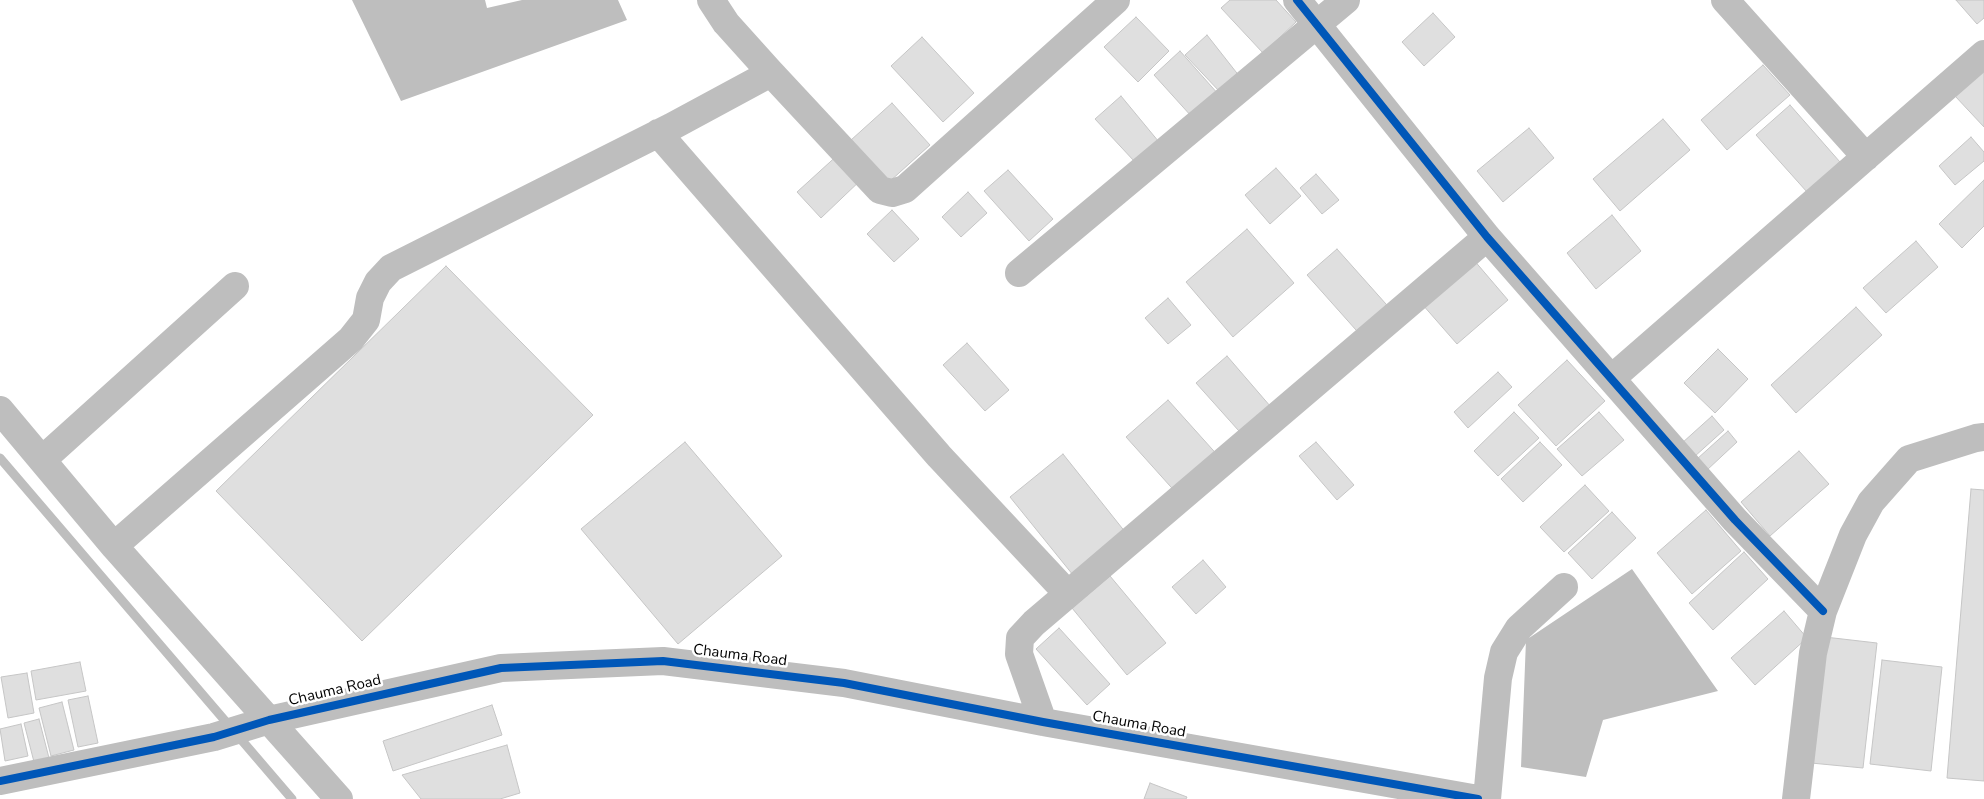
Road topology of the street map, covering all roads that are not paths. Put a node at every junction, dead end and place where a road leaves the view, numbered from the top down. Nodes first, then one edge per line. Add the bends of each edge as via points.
1 (711, 0) edge
2 (1116, 0) edge
3 (1297, 0) edge
4 (1346, 0) edge
5 (1725, 0) edge
6 (1319, 24) junction
7 (1984, 54) edge
8 (771, 73) junction
9 (658, 133) junction
10 (1866, 157) junction
11 (1487, 236) junction
12 (1020, 273) dead end
13 (235, 286) dead end
14 (1612, 378) junction
15 (0, 410) edge
16 (1984, 437) edge
17 (42, 460) junction
18 (114, 546) junction
19 (1564, 586) dead end
20 (1068, 594) junction
21 (1823, 611) junction
22 (1043, 722) junction
23 (260, 723) junction
24 (0, 780) edge
25 (1418, 794) edge
26 (339, 799) edge
27 (1478, 799) edge
28 (1488, 799) edge
29 (1796, 799) edge

1 - 8 street via 726,23
2 - 8 street via 905,189 892,193 880,190
3 - 6 street
4 - 6 street
5 - 10 street
6 - 11 street
6 - 12 street
7 - 10 street
8 - 9 street
9 - 18 street via 391,268 378,282 370,298 366,320 351,339
9 - 20 street via 940,456
10 - 14 street
11 - 14 street
11 - 20 street
13 - 17 street
14 - 21 street via 1735,520
15 - 17 street
16 - 21 street via 1909,459 1871,502 1853,535
17 - 18 street
18 - 23 street
19 - 28 street via 1519,628 1504,652 1498,678
20 - 22 street via 1020,638 1019,654
21 - 29 street via 1813,653
22 - 23 street, Chauma Road via 844,683 663,661 501,668
22 - 25 street, Chauma Road
23 - 24 street, Chauma Road via 214,737
23 - 26 street
25 - 27 street, Chauma Road

